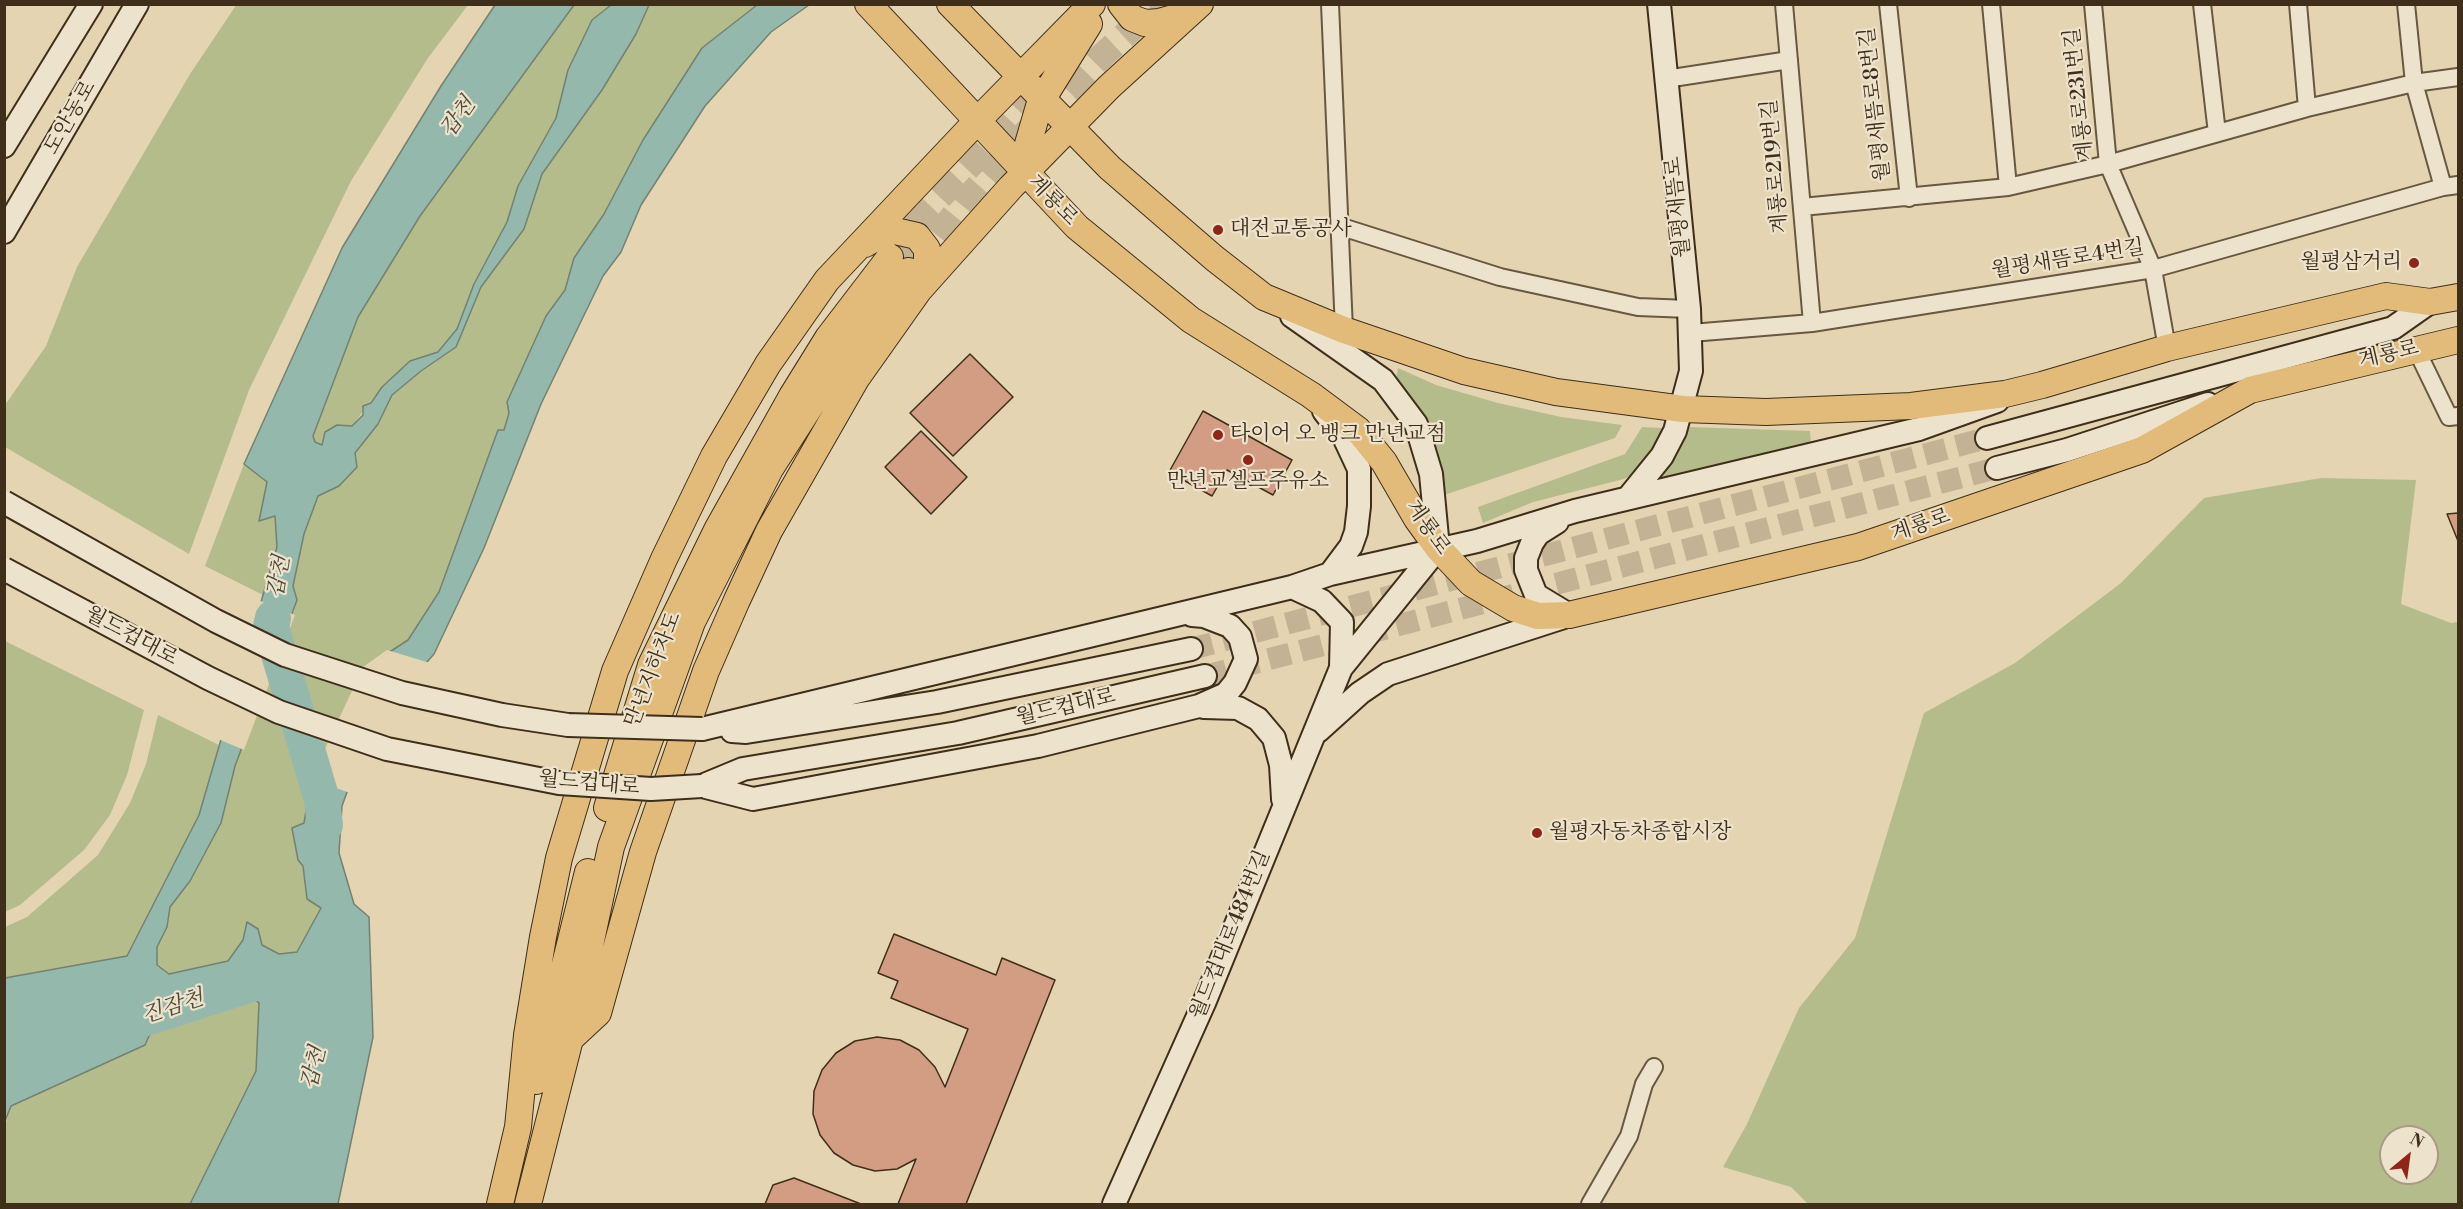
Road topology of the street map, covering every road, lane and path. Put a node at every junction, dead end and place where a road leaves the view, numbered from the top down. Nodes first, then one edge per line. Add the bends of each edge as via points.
1 (91, 4) edge
2 (137, 4) edge
3 (868, 4) edge
4 (950, 4) edge
5 (1092, 4) edge
6 (1102, 4) edge
7 (1121, 4) edge
8 (1330, 4) edge
9 (1659, 4) edge
10 (1784, 4) edge
11 (1888, 4) edge
12 (1992, 4) edge
13 (2093, 4) edge
14 (2202, 4) edge
15 (2298, 4) edge
16 (2406, 4) edge
17 (1193, 10) edge
18 (1789, 60) junction
19 (1020, 77) junction
20 (2458, 77) edge
21 (1666, 79) junction
22 (2414, 83) junction
23 (2307, 108) junction
24 (978, 120) junction
25 (1069, 126) junction
26 (2217, 133) junction
27 (4, 146) edge
28 (2108, 164) junction
29 (1025, 173) junction
30 (2451, 186) edge
31 (2008, 187) junction
32 (1909, 198) junction
33 (1802, 207) junction
34 (1342, 227) junction
35 (4, 232) edge
36 (855, 251) junction
37 (2153, 269) junction
38 (906, 272) junction
39 (1264, 297) junction
40 (2458, 297) edge
41 (2430, 302) junction
42 (1689, 309) junction
43 (1812, 323) junction
44 (1344, 330) junction
45 (1691, 333) junction
46 (2458, 340) edge
47 (2168, 348) junction
48 (2416, 349) junction
49 (2042, 385) junction
50 (2250, 390) junction
51 (1311, 395) junction
52 (1683, 409) junction
53 (2458, 416) edge
54 (1987, 438) tunnel mouth
55 (1997, 468) tunnel mouth
56 (1628, 498) junction
57 (4, 502) edge
58 (1575, 511) junction
59 (1438, 548) junction
60 (4, 569) edge
61 (1330, 574) junction
62 (1292, 587) junction
63 (1561, 611) junction
64 (1181, 614) junction
65 (1191, 649) tunnel mouth
66 (1341, 668) junction
67 (1205, 676) tunnel mouth
68 (1199, 706) junction
69 (702, 729) junction
70 (1312, 736) junction
71 (702, 786) junction
72 (1284, 807) junction
73 (1654, 1067) dead end
74 (518, 1127) junction
75 (1119, 1203) edge
76 (500, 1204) edge
77 (528, 1204) edge
78 (1590, 1204) edge

1 - 27 street, 도안동로
2 - 35 street, 도안동로
3 - 24 main road, 계룡로
4 - 19 main road
5 - 19 main road
6 - 29 main road via 1040,103 1028,144
7 - 17 main road via 1132,18 1145,23
8 - 34 street
9 - 21 street, 월평새뜸로
10 - 18 street, 계룡로219번길
11 - 32 street, 월평새뜸로8번길
12 - 31 street
13 - 28 street, 계룡로231번길
14 - 26 street
15 - 23 street
16 - 22 street, 월평새뜸로4번길
17 - 25 main road
18 - 21 street
18 - 33 street, 계룡로219번길
19 - 24 main road
19 - 25 main road
20 - 22 street, 월평새뜸로8번길
21 - 42 street, 월평새뜸로
22 - 23 street, 월평새뜸로8번길
22 - 30 street, 월평새뜸로4번길
23 - 26 street, 월평새뜸로8번길
24 - 29 main road, 계룡로
24 - 36 main road
25 - 29 main road
25 - 39 main road via 1127,183
26 - 28 street, 월평새뜸로8번길
28 - 31 street, 월평새뜸로8번길
28 - 37 street, 계룡로231번길
29 - 38 main road
29 - 51 main road, 계룡로 via 1077,227 1191,320
30 - 37 street, 월평새뜸로4번길
31 - 32 street, 월평새뜸로8번길
32 - 33 street, 월평새뜸로8번길
33 - 43 street, 계룡로219번길
34 - 42 street via 1500,277 1638,308
34 - 44 street
36 - 38 main road via 880,235 895,231 917,236 927,249 927,267
36 - 74 main road via 827,280 768,364 714,456 615,671 560,858 543,937 527,1035
37 - 43 street, 월평새뜸로4번길
37 - 47 street, 계룡로231번길
38 - 74 main road, 만년지하차도 via 828,338 759,450 673,615 651,665 595,844 535,1085
38 - 77 main road, 만년지하차도 via 838,363 770,469 692,622 610,847 570,1039
39 - 44 main road
39 - 59 street via 1383,380 1416,424 1431,474
40 - 41 main road
41 - 47 main road via 2386,296
41 - 54 street via 2393,328
42 - 45 street, 월평새뜸로
43 - 45 street, 월평새뜸로4번길
44 - 52 main road via 1464,371 1556,392
45 - 52 street, 월평새뜸로 via 1691,371
46 - 48 main road, 계룡로
47 - 49 main road
48 - 50 main road, 계룡로
48 - 53 street via 2449,417
49 - 52 main road via 1911,406 1766,412
49 - 56 street via 1919,429
50 - 55 street via 2079,446
50 - 63 main road, 계룡로 via 2142,450 1858,548
51 - 59 main road, 계룡로 via 1358,430 1384,462
51 - 61 street via 1344,437 1359,469 1356,532 1352,546
52 - 56 street, 월평새뜸로 via 1662,456
56 - 58 street
57 - 69 street, 월드컵대로, bridge via 225,626 285,655 402,693 502,715 568,725
58 - 59 street via 1477,541
58 - 63 street via 1538,534 1526,558 1536,595
59 - 61 street
59 - 63 main road, 계룡로 via 1471,583 1513,608 1538,616
59 - 66 street
60 - 71 street, 월드컵대로, bridge via 279,712 387,749 559,783 651,789
61 - 62 street
62 - 64 street
62 - 66 street via 1322,601 1342,622
63 - 70 street via 1388,674 1359,693
64 - 68 street via 1204,616 1230,626 1244,648 1246,659 1226,694
64 - 69 street
65 - 69 street, 월드컵대로 via 937,702 746,732
66 - 70 street, 월드컵대로484번길
67 - 71 street, 월드컵대로 via 958,733 743,770
68 - 71 street via 1038,746 753,800
68 - 72 street via 1238,708 1258,719 1274,738 1281,765
70 - 72 street, 월드컵대로484번길
72 - 75 street, 월드컵대로484번길
73 - 78 street via 1644,1084 1629,1136
74 - 76 main road

